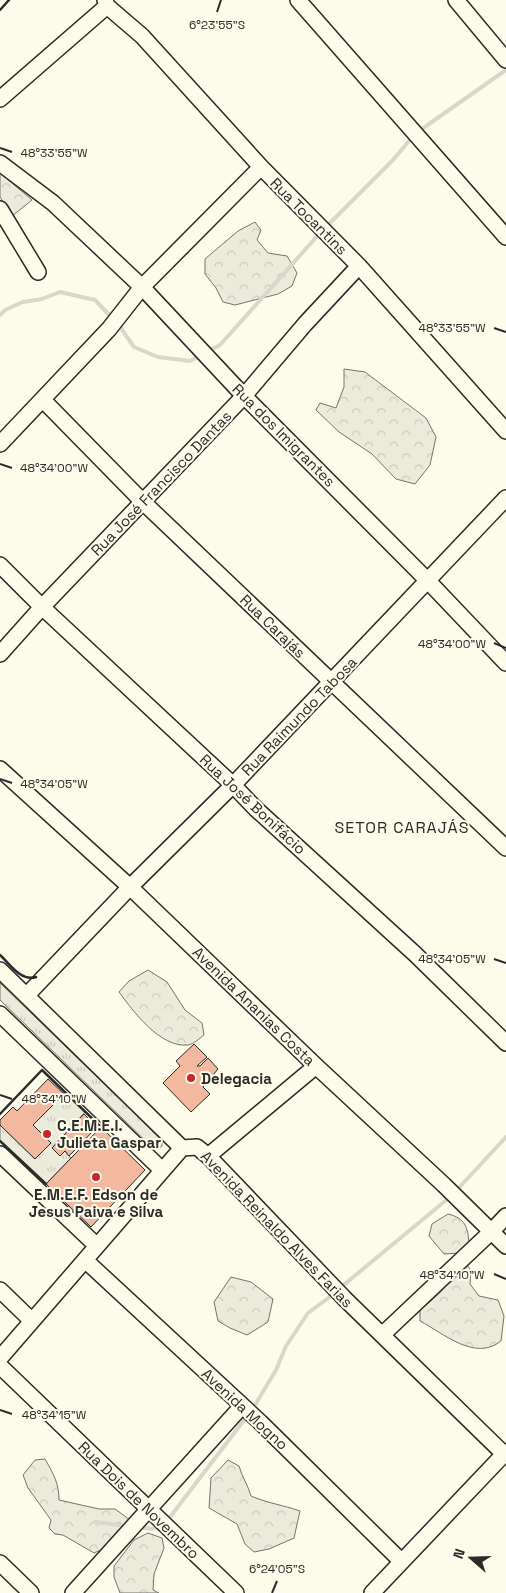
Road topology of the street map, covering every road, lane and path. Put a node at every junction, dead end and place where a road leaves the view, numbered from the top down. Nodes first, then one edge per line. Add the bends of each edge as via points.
1 (298, 0) edge
2 (456, 0) edge
3 (106, 3) edge
4 (506, 60) edge
5 (0, 99) edge
6 (0, 163) edge
7 (261, 167) junction
8 (0, 209) edge
9 (506, 237) edge
10 (358, 266) junction
11 (38, 272) dead end
12 (142, 287) junction
13 (244, 396) junction
14 (43, 400) junction
15 (506, 431) edge
16 (0, 444) edge
17 (506, 498) edge
18 (144, 502) junction
19 (0, 565) edge
20 (428, 581) junction
21 (42, 607) junction
22 (0, 654) edge
23 (506, 663) edge
24 (332, 682) junction
25 (0, 769) edge
26 (233, 786) junction
27 (506, 848) edge
28 (130, 886) junction
29 (0, 970) edge
30 (27, 995) junction
31 (0, 1014) edge
32 (506, 1044) edge
33 (316, 1066) junction
34 (182, 1148) junction
35 (0, 1154) edge
36 (208, 1156) junction
37 (162, 1170) junction
38 (506, 1216) edge
39 (492, 1231) junction
40 (97, 1246) junction
41 (506, 1246) edge
42 (85, 1260) junction
43 (0, 1290) edge
44 (32, 1321) junction
45 (382, 1335) junction
46 (0, 1358) edge
47 (0, 1366) edge
48 (243, 1407) junction
49 (505, 1454) edge
50 (147, 1514) junction
51 (401, 1561) junction
52 (0, 1563) edge
53 (31, 1593) edge
54 (73, 1593) edge
55 (236, 1593) edge
56 (372, 1593) edge

1 - 9 street
2 - 4 street
3 - 5 street
3 - 7 street, Rua Tocantins via 142,36
6 - 12 street, Rua dos Imigrantes via 53,203
7 - 10 street, Rua Tocantins
7 - 12 street
8 - 11 street
10 - 13 street, Rua José Francisco Dantas
10 - 15 street, Rua Tocantins
12 - 13 street, Rua dos Imigrantes
12 - 14 street via 109,329
13 - 18 street, Rua José Francisco Dantas
13 - 20 street, Rua dos Imigrantes
14 - 16 street
14 - 18 street, Rua Carajás
17 - 20 street, Rua Raimundo Tabosa
18 - 21 street, Rua José Francisco Dantas
18 - 24 street, Rua Carajás
19 - 21 street, Rua José Bonifácio
20 - 23 street, Rua dos Imigrantes
20 - 24 street, Rua Raimundo Tabosa
21 - 22 street, Rua José Francisco Dantas
21 - 26 street, Rua José Bonifácio
24 - 26 street, Rua Raimundo Tabosa
24 - 27 street, Rua Carajás
25 - 28 street, Avenida Ananias Costa
26 - 28 street, Rua Raimundo Tabosa
26 - 32 street, Rua José Bonifácio via 416,954
28 - 30 street, Rua Raimundo Tabosa
28 - 33 street, Avenida Ananias Costa
29 - 30 street, Avenida Reinaldo Alves Farias
30 - 34 street, Avenida Reinaldo Alves Farias
31 - 37 street
33 - 36 street
33 - 39 street, Avenida Ananias Costa
34 - 36 street, Avenida Reinaldo Alves Farias via 197,1147
34 - 37 street
35 - 40 street
36 - 45 street, Avenida Reinaldo Alves Farias
37 - 40 street
38 - 39 street
39 - 41 street, Avenida Ananias Costa
39 - 45 street
40 - 42 street
42 - 44 street
42 - 48 street, Avenida Mogno
43 - 44 street
44 - 46 street
45 - 49 street, Avenida Reinaldo Alves Farias
47 - 50 street, Rua Dois de Novembro
48 - 50 street
48 - 51 street, Avenida Mogno
49 - 51 street
50 - 54 street
50 - 55 street, Rua Dois de Novembro via 173,1533
51 - 56 street
52 - 53 street

